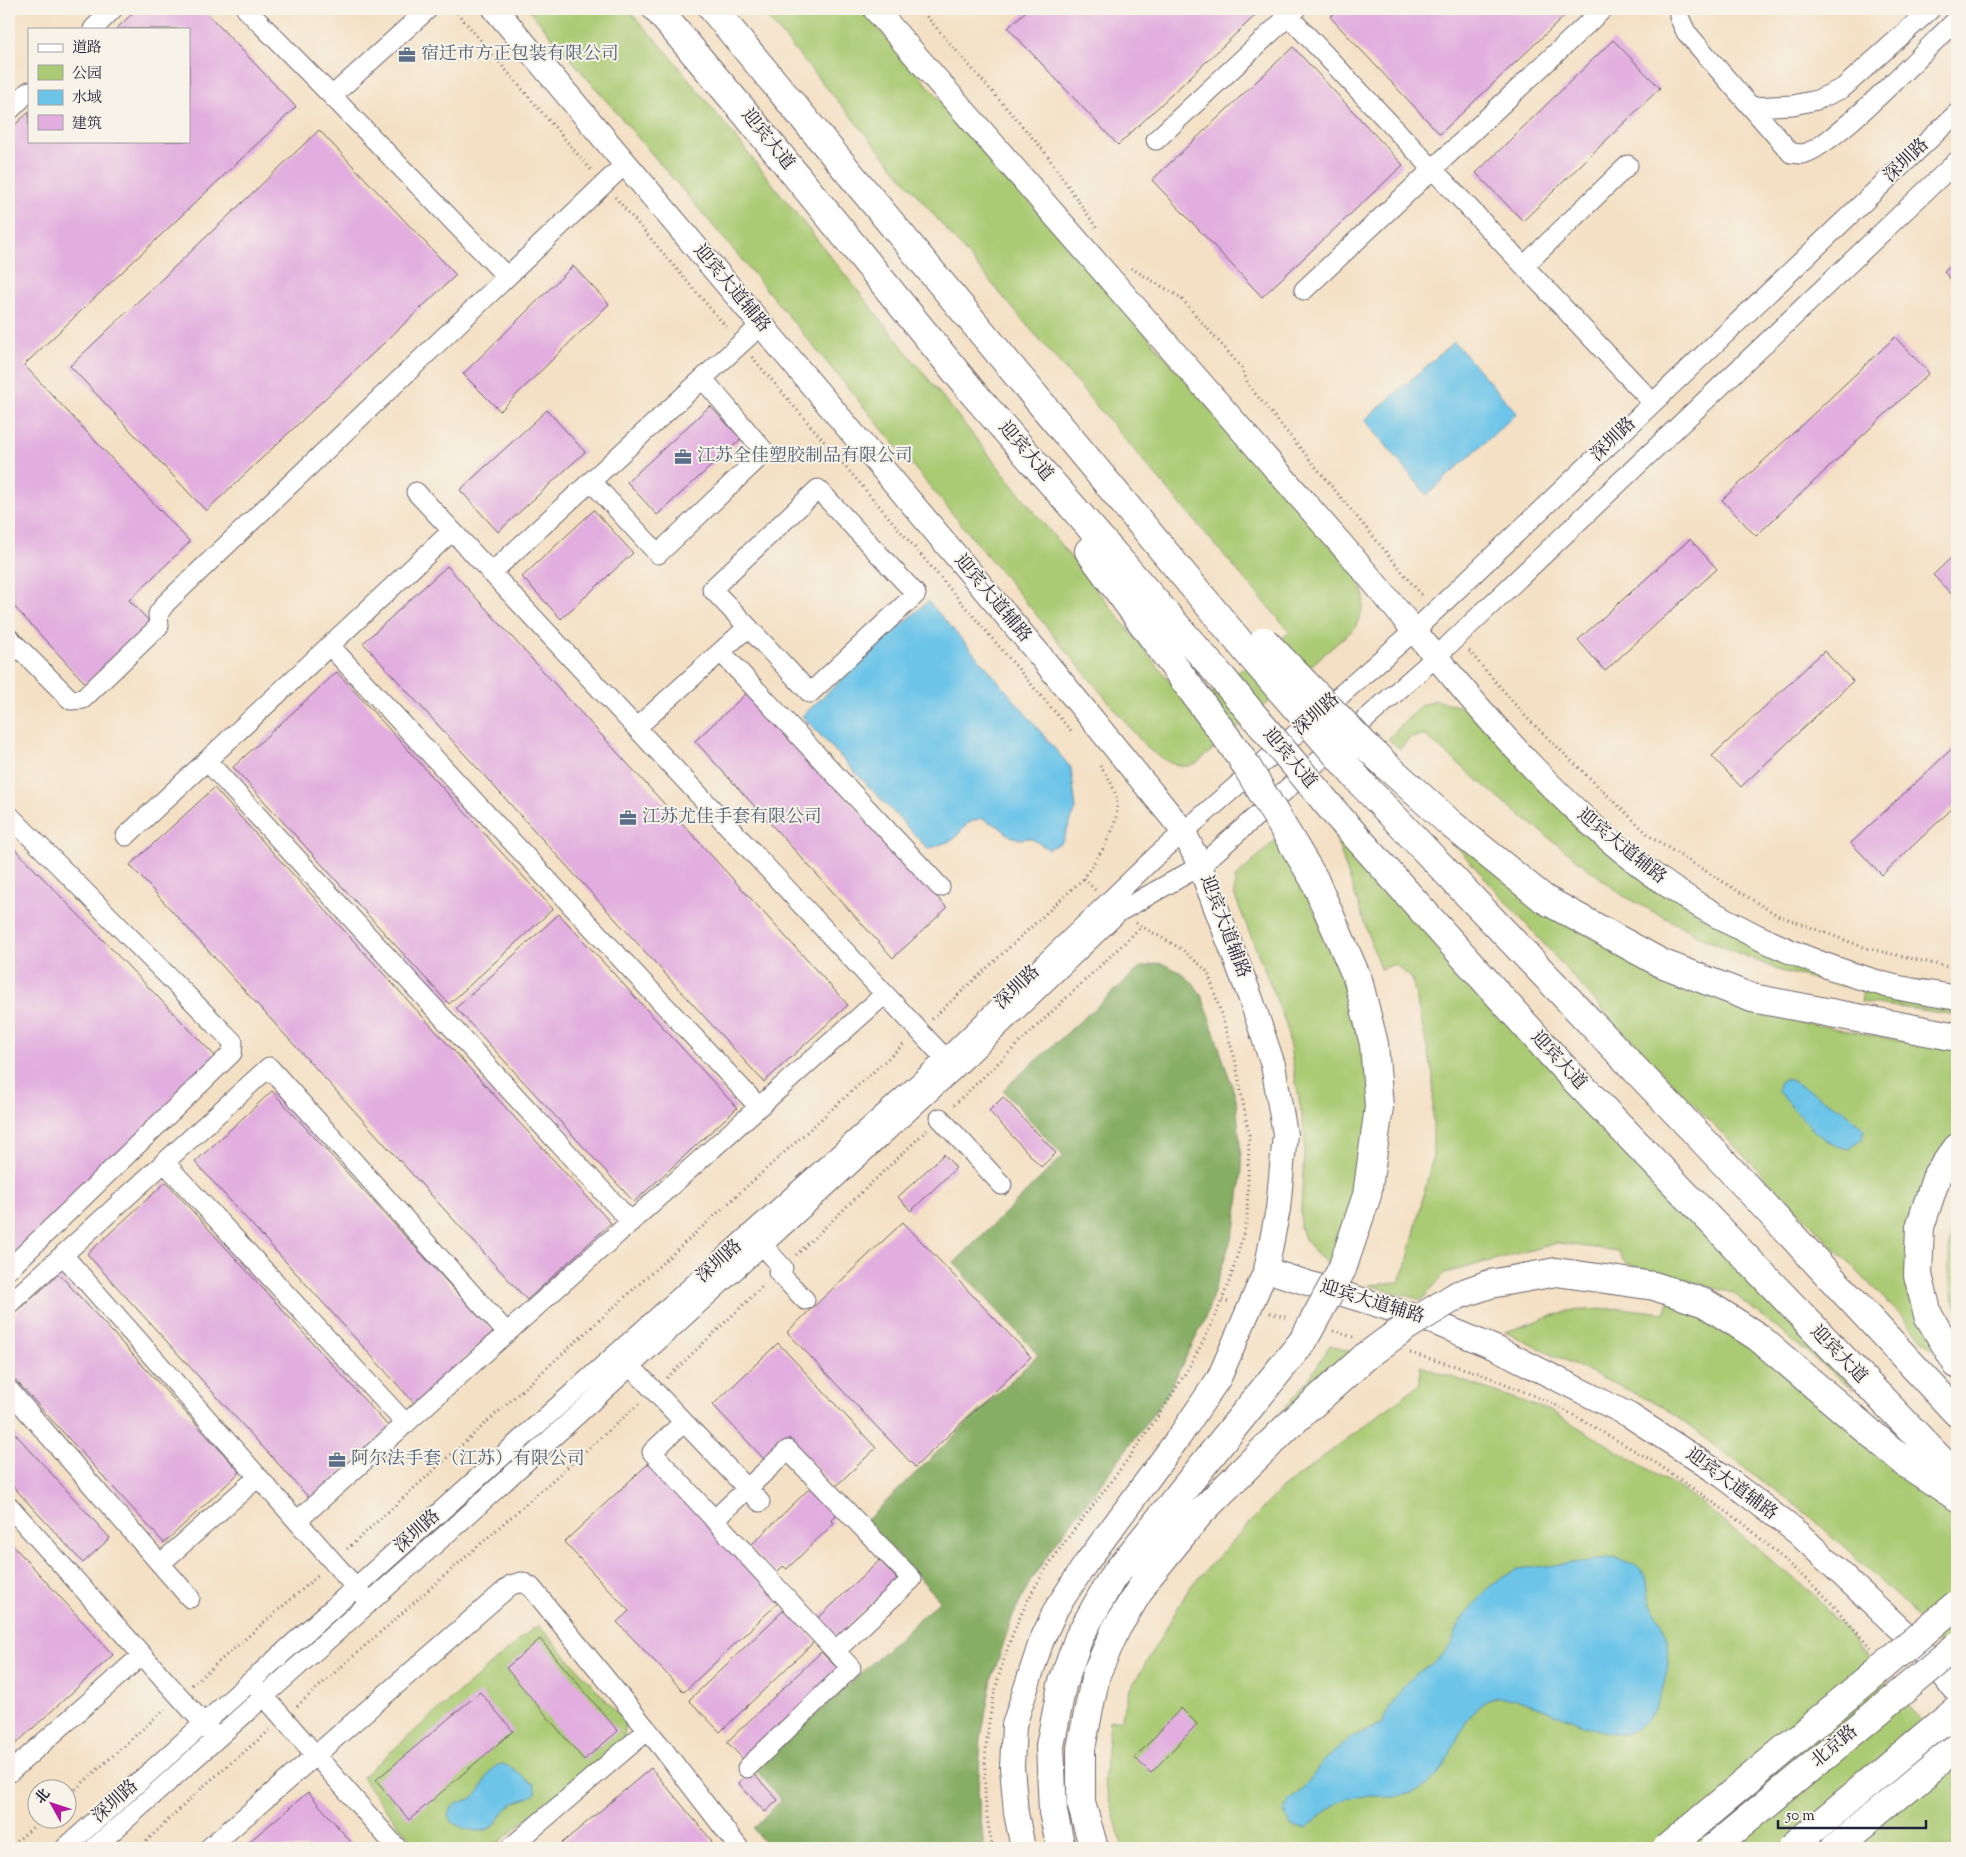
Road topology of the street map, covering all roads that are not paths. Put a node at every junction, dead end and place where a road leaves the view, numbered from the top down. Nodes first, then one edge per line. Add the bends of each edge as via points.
1 (113, 9) edge
2 (246, 9) edge
3 (428, 9) edge
4 (494, 9) edge
5 (636, 9) edge
6 (657, 9) edge
7 (713, 9) edge
8 (718, 9) edge
9 (875, 9) edge
10 (1603, 9) edge
11 (1679, 9) edge
12 (1931, 9) edge
13 (1289, 11) edge
14 (1957, 19) edge
15 (94, 28) edge
16 (757, 60) junction
17 (28, 93) edge
18 (332, 96) junction
19 (1753, 107) junction
20 (9, 111) edge
21 (1957, 113) edge
22 (746, 114) junction
23 (1156, 140) dead end
24 (1957, 161) edge
25 (625, 164) junction
26 (1628, 165) dead end
27 (1433, 169) junction
28 (1524, 266) junction
29 (507, 277) junction
30 (1304, 290) dead end
31 (761, 325) junction
32 (703, 379) junction
33 (974, 394) junction
34 (1653, 403) junction
35 (592, 481) junction
36 (416, 492) dead end
37 (452, 531) junction
38 (491, 573) junction
39 (748, 627) junction
40 (1415, 630) junction
41 (9, 638) edge
42 (330, 646) junction
43 (1258, 648) junction
44 (721, 652) junction
45 (1437, 656) junction
46 (636, 728) junction
47 (207, 761) junction
48 (9, 817) edge
49 (1184, 832) junction
50 (126, 836) dead end
51 (1200, 866) junction
52 (940, 887) dead end
53 (1112, 907) junction
54 (885, 994) junction
55 (1957, 998) edge
56 (1957, 1037) edge
57 (950, 1064) junction
58 (759, 1107) junction
59 (940, 1118) dead end
60 (1957, 1148) edge
61 (164, 1162) junction
62 (1002, 1185) dead end
63 (631, 1222) junction
64 (757, 1239) junction
65 (63, 1255) junction
66 (9, 1269) edge
67 (1266, 1270) junction
68 (805, 1300) dead end
69 (9, 1304) edge
70 (507, 1333) junction
71 (624, 1360) junction
72 (1957, 1364) edge
73 (9, 1390) edge
74 (1957, 1413) edge
75 (684, 1422) junction
76 (406, 1424) junction
77 (258, 1477) junction
78 (1957, 1477) edge
79 (753, 1495) junction
80 (1957, 1497) edge
81 (9, 1506) edge
82 (714, 1520) junction
83 (297, 1521) junction
84 (160, 1564) junction
85 (356, 1588) junction
86 (190, 1598) dead end
87 (369, 1603) junction
88 (1957, 1604) edge
89 (1957, 1646) edge
90 (835, 1651) junction
91 (142, 1655) junction
92 (252, 1682) junction
93 (1957, 1691) edge
94 (264, 1696) junction
95 (1957, 1709) edge
96 (204, 1724) junction
97 (648, 1730) junction
98 (217, 1739) junction
99 (1957, 1747) edge
100 (316, 1756) junction
101 (747, 1768) dead end
102 (9, 1772) edge
103 (736, 1847) edge
104 (65, 1848) edge
105 (94, 1848) edge
106 (209, 1848) edge
107 (396, 1848) edge
108 (510, 1848) edge
109 (1023, 1848) edge
110 (1061, 1848) edge
111 (1094, 1848) edge
112 (1667, 1848) edge
113 (1713, 1848) edge
114 (1791, 1848) edge
115 (1835, 1848) edge

1 - 15 street
2 - 18 street
3 - 18 street
4 - 25 main road, 迎宾大道辅路
5 - 22 highway
6 - 22 highway, 迎宾大道
7 - 16 highway
8 - 16 highway
9 - 40 main road, 迎宾大道辅路
10 - 27 street
11 - 19 street via 1686,32
12 - 19 street via 1843,88 1816,100 1793,105
13 - 23 street
13 - 27 street
14 - 19 street via 1862,112 1825,142 1803,154 1791,153
16 - 43 highway via 1026,385
17 - 20 street
18 - 29 street
21 - 34 street, 深圳路
22 - 33 highway, 迎宾大道
24 - 45 street, 深圳路
25 - 29 street
25 - 31 main road, 迎宾大道辅路
26 - 28 street
27 - 28 street
27 - 30 street
28 - 34 street
29 - 41 street via 165,604 158,614 159,626 83,699 71,700
31 - 32 street
31 - 49 main road, 迎宾大道辅路 via 1038,653
32 - 35 street
32 - 35 street via 765,452 658,554
33 - 78 highway, 迎宾大道, bridge via 1223,679 1336,814 1562,1066
33 - 110 highway, bridge via 1241,757 1314,879 1358,980 1374,1044 1379,1107 1367,1195 1342,1270 1112,1578 1080,1637 1062,1685 1050,1746 1053,1812
34 - 40 street, 深圳路
35 - 38 street
36 - 37 street
37 - 38 street
37 - 42 street
38 - 46 street
39 - 39 street via 712,589 818,489 916,594 810,693
39 - 44 street
40 - 45 main road, 迎宾大道辅路
40 - 49 street, 深圳路
42 - 47 street
42 - 58 street
43 - 56 highway, bridge via 1451,824 1544,899 1661,962 1752,998
43 - 74 highway, bridge via 1364,786 1700,1137
44 - 46 street
44 - 52 street
45 - 51 street, 深圳路
45 - 55 main road, 迎宾大道辅路 via 1539,774 1593,827 1672,888 1801,958 1887,985
46 - 54 street
47 - 50 street
47 - 63 street
48 - 66 street via 233,1042 232,1053
49 - 51 main road, 迎宾大道辅路
49 - 53 street, 深圳路
51 - 53 street, 深圳路
51 - 67 main road, 迎宾大道辅路 via 1251,999 1272,1065 1285,1134 1278,1208
53 - 57 street, 深圳路
54 - 57 street
54 - 58 street
57 - 64 street, 深圳路
58 - 63 street
59 - 62 street
60 - 72 highway via 1937,1175 1920,1227 1918,1275 1928,1315
61 - 65 street
61 - 70 street via 269,1067
61 - 76 street
63 - 70 street
64 - 68 street
64 - 71 street, 深圳路
65 - 69 street
65 - 77 street
67 - 93 main road, 迎宾大道辅路 via 1433,1322 1500,1350 1630,1415 1723,1476 1798,1533 1918,1646
67 - 109 main road via 1218,1378 1084,1566 1056,1609 1041,1642 1014,1725 1012,1767
70 - 76 street
71 - 75 street
71 - 85 street, 深圳路
71 - 87 street, 深圳路
73 - 84 street
75 - 79 street
75 - 82 street via 652,1452
76 - 83 street
77 - 83 street
77 - 84 street
79 - 82 street
79 - 90 street via 788,1450 912,1579
80 - 111 highway, bridge via 1907,1464 1758,1337 1705,1303 1654,1286 1556,1272 1490,1284 1458,1295 1407,1326 1360,1347 1286,1428 1200,1513 1148,1578 1116,1629 1096,1674 1081,1748 1081,1803
81 - 91 street
82 - 90 street
83 - 85 street
84 - 86 street
85 - 87 street
85 - 92 street, 深圳路
87 - 94 street, 深圳路
88 - 112 highway, bridge
89 - 113 highway, 北京路, bridge
90 - 101 street via 851,1668
91 - 96 street
91 - 102 street
92 - 94 street
92 - 96 street, 深圳路
94 - 98 street, 深圳路
94 - 100 street
95 - 114 highway, bridge
96 - 98 street
96 - 104 street, 深圳路
97 - 100 street via 531,1587 522,1582 510,1585
97 - 103 street
97 - 108 street
98 - 105 street, 深圳路
99 - 115 highway, bridge
100 - 106 street
100 - 107 street

